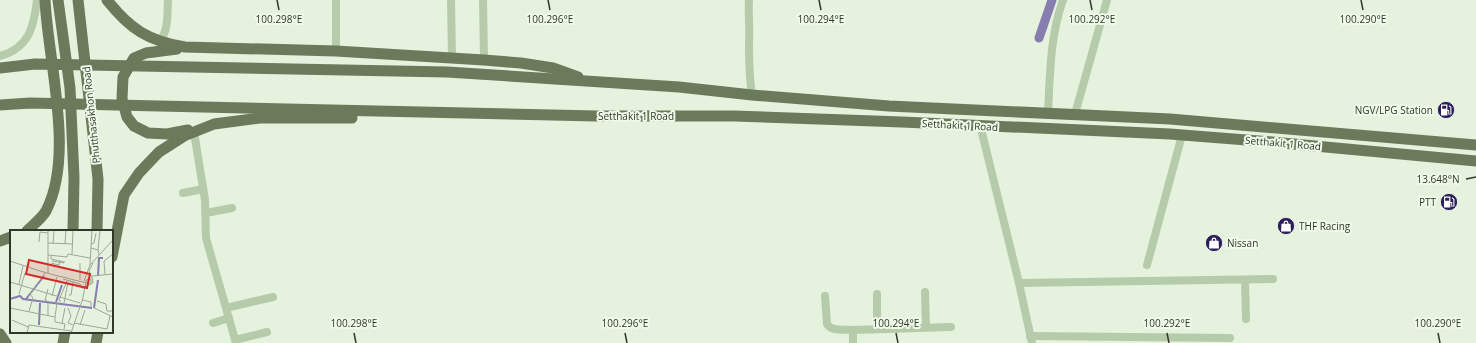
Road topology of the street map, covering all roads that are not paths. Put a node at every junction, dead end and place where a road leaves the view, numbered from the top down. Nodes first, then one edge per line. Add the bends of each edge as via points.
1 (37, 0) edge
2 (45, 0) edge
3 (58, 0) edge
4 (78, 0) edge
5 (107, 0) edge
6 (168, 0) edge
7 (336, 0) edge
8 (451, 0) edge
9 (483, 0) edge
10 (749, 0) edge
11 (1063, 0) edge
12 (1107, 0) edge
13 (160, 41) junction
14 (205, 47) junction
15 (336, 51) junction
16 (0, 56) edge
17 (452, 58) junction
18 (484, 60) junction
19 (0, 68) edge
20 (586, 80) junction
21 (752, 95) junction
22 (0, 105) edge
23 (1048, 113) junction
24 (1075, 114) junction
25 (574, 116) junction
26 (1170, 119) junction
27 (214, 124) junction
28 (980, 125) junction
29 (194, 132) junction
30 (1170, 134) junction
31 (1182, 135) junction
32 (1476, 145) edge
33 (1476, 161) edge
34 (203, 189) junction
35 (183, 193) dead end
36 (232, 208) dead end
37 (206, 213) junction
38 (28, 230) edge
39 (73, 230) edge
40 (97, 230) edge
41 (10, 237) edge
42 (0, 241) edge
43 (113, 252) edge
44 (1147, 264) dead end
45 (1273, 279) dead end
46 (1244, 280) junction
47 (1019, 283) junction
48 (925, 292) dead end
49 (876, 294) dead end
50 (825, 296) dead end
51 (273, 297) dead end
52 (226, 308) junction
53 (229, 318) junction
54 (1246, 319) dead end
55 (213, 323) dead end
56 (926, 327) junction
57 (951, 327) dead end
58 (877, 329) junction
59 (853, 330) junction
60 (267, 332) dead end
61 (65, 333) edge
62 (92, 333) edge
63 (98, 333) edge
64 (0, 334) edge
65 (1230, 338) dead end
66 (1031, 340) edge
67 (236, 341) edge
68 (6, 343) edge
69 (63, 343) edge
70 (91, 343) edge
71 (96, 343) edge
72 (853, 343) edge

1 - 16 street via 34,24 24,41 17,49
2 - 38 main road via 58,121 59,155 56,184 45,212
3 - 39 main road, Phutthasakhon Road via 70,88 74,178
4 - 40 main road, Phutthasakhon Road via 98,179
5 - 13 main road via 121,18 142,34
6 - 13 street via 166,34
7 - 15 street
8 - 17 street
9 - 18 street
10 - 21 street via 749,76
11 - 23 street via 1051,54
12 - 24 street
13 - 14 main road
14 - 15 main road
14 - 27 main road via 146,53 134,58 123,77 122,99 127,117 134,126 148,133 167,134
15 - 17 main road
17 - 18 main road
18 - 20 main road via 553,68
19 - 20 main road, Setthakit 1 Road via 35,64 447,72
20 - 21 main road, Setthakit 1 Road
21 - 23 main road, Setthakit 1 Road via 889,106
22 - 25 main road, Setthakit 1 Road via 30,103
23 - 24 main road, Setthakit 1 Road
24 - 26 main road, Setthakit 1 Road
25 - 27 main road via 538,120 260,118
25 - 28 main road, Setthakit 1 Road via 734,116
26 - 30 main road
26 - 32 main road, Setthakit 1 Road
27 - 29 main road
28 - 30 main road, Setthakit 1 Road
28 - 47 street
29 - 34 street
29 - 43 main road via 158,152 124,195
30 - 31 main road, Setthakit 1 Road
31 - 33 main road, Setthakit 1 Road
31 - 44 street
34 - 35 street
34 - 37 street
36 - 37 street
37 - 52 street via 206,238
41 - 42 main road
45 - 46 street
46 - 47 street
46 - 54 street
47 - 66 street
48 - 56 street
49 - 58 street
50 - 59 street via 829,327
51 - 52 street
52 - 53 street
53 - 55 street
53 - 67 street
56 - 57 street
56 - 58 street
58 - 59 street
59 - 72 street
60 - 67 street
61 - 69 main road
62 - 70 main road
63 - 71 main road
64 - 68 main road
65 - 66 street

